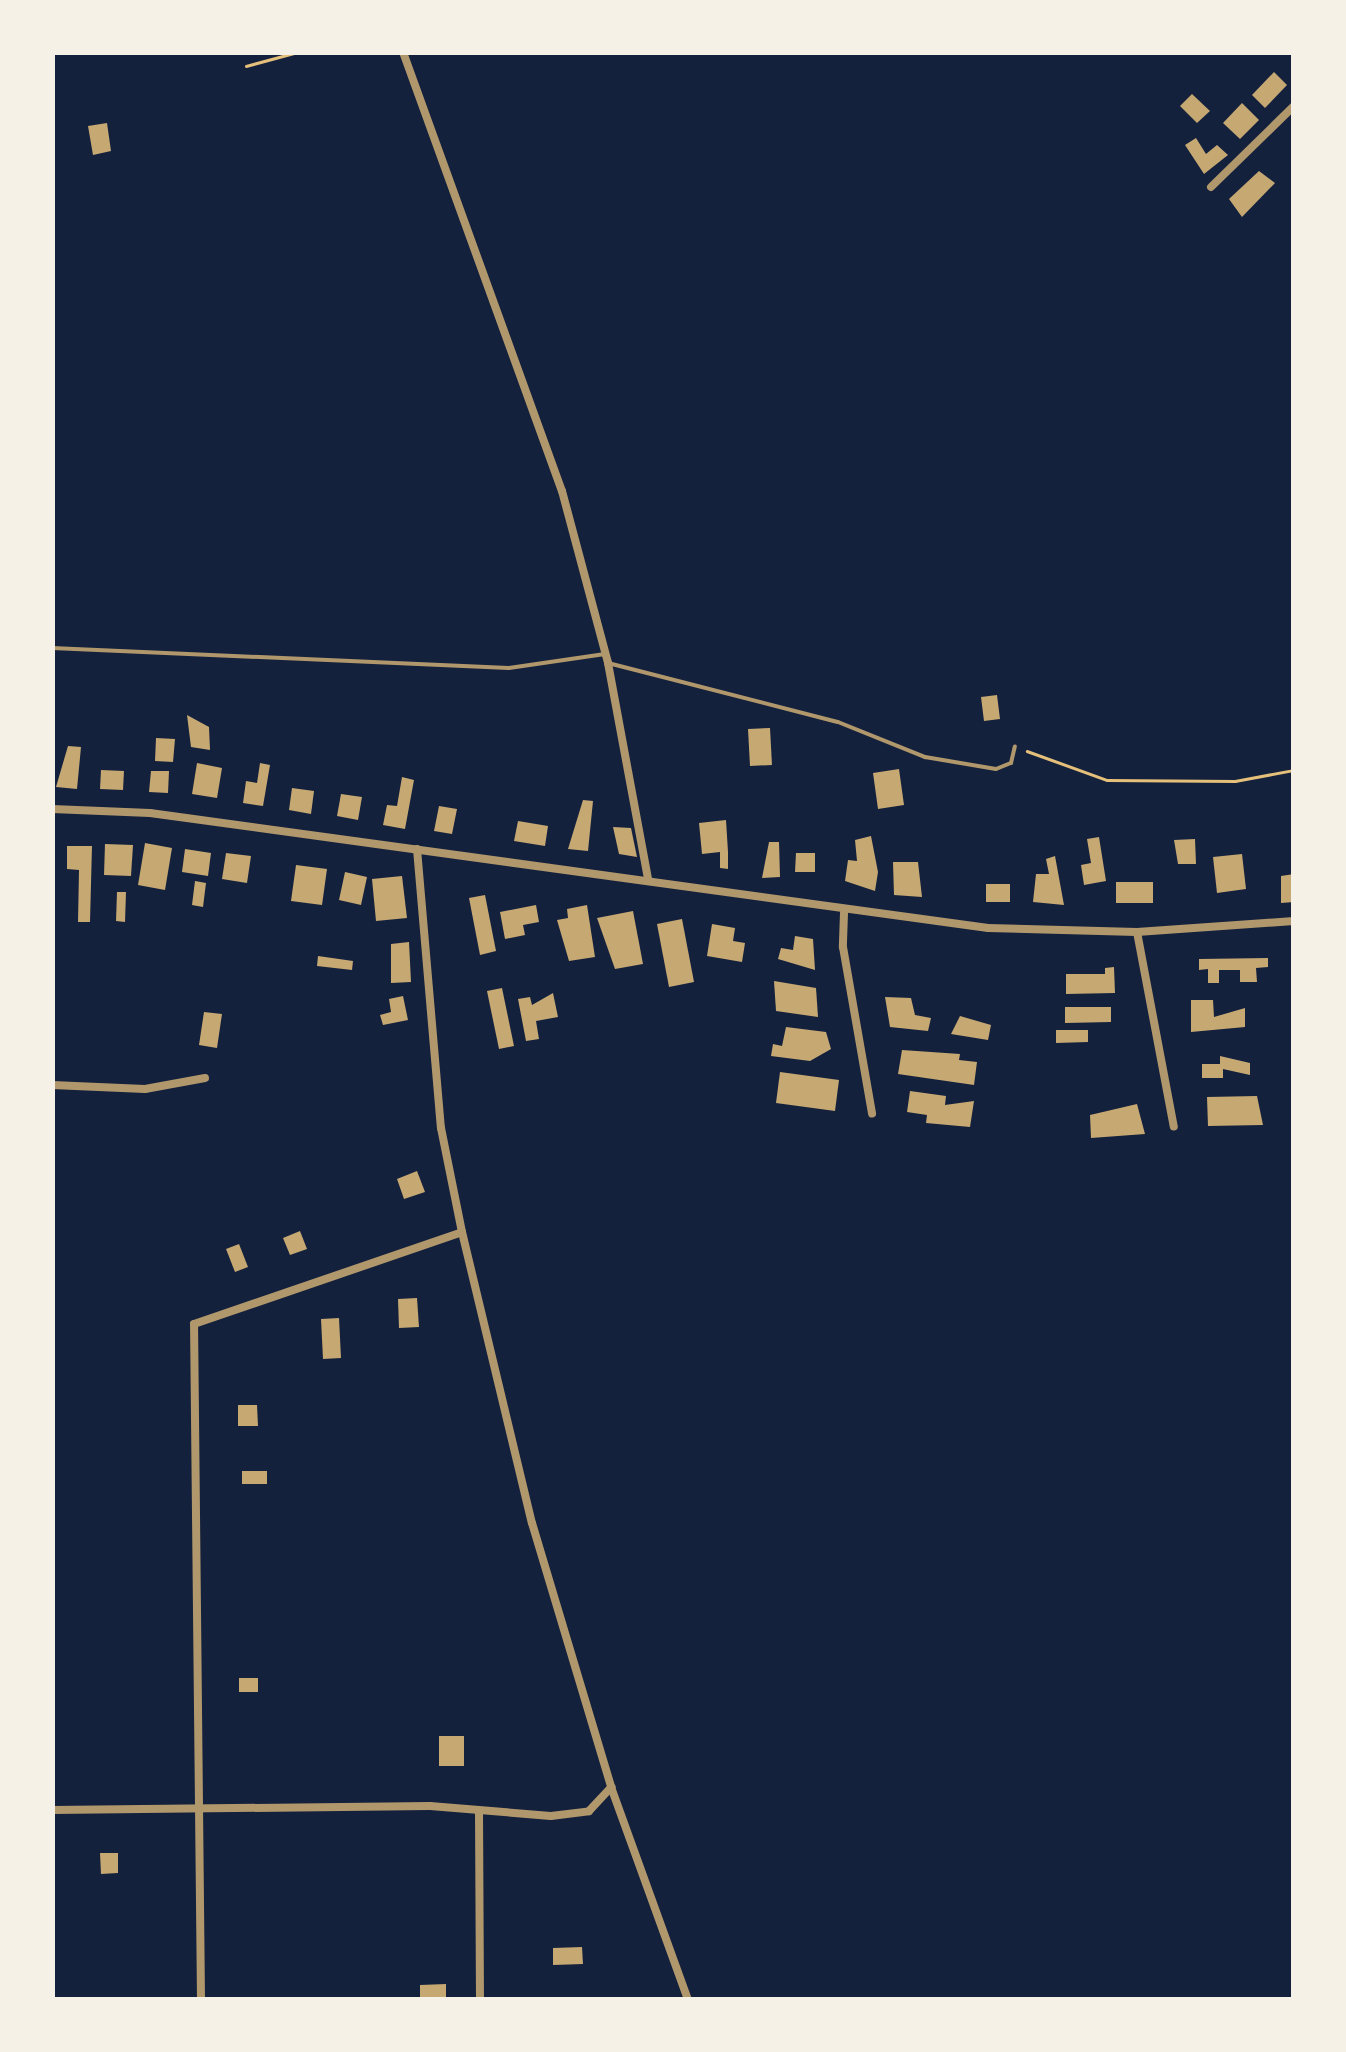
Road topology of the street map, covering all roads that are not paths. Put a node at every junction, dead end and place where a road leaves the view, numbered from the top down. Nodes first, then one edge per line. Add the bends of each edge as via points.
1 (403, 52) edge
2 (1294, 106) edge
3 (1210, 187) dead end
4 (52, 648) edge
5 (606, 658) junction
6 (1015, 746) road end
7 (52, 809) edge
8 (418, 849) junction
9 (648, 880) junction
10 (844, 913) junction
11 (1294, 921) edge
12 (1137, 932) junction
13 (204, 1078) dead end
14 (52, 1085) edge
15 (872, 1114) dead end
16 (1174, 1127) dead end
17 (462, 1232) junction
18 (610, 1787) junction
19 (52, 1810) edge
20 (200, 1811) junction
21 (479, 1811) junction
22 (201, 2000) edge
23 (480, 2000) edge
24 (688, 2000) edge

1 - 5 street via 562,491
2 - 3 street
4 - 5 lane via 509,668
5 - 6 lane via 838,722 924,757 996,769 1011,763
5 - 9 street
7 - 8 street via 150,813
8 - 9 street
8 - 17 street via 442,1128
9 - 10 street
10 - 12 street via 988,928
10 - 15 street via 843,947
11 - 12 street
12 - 16 street
13 - 14 street via 145,1089
17 - 18 street via 532,1523
17 - 20 street via 194,1324
18 - 21 street via 602,1802 570,1815
18 - 24 street
19 - 20 street
20 - 21 street
20 - 22 street
21 - 23 street

